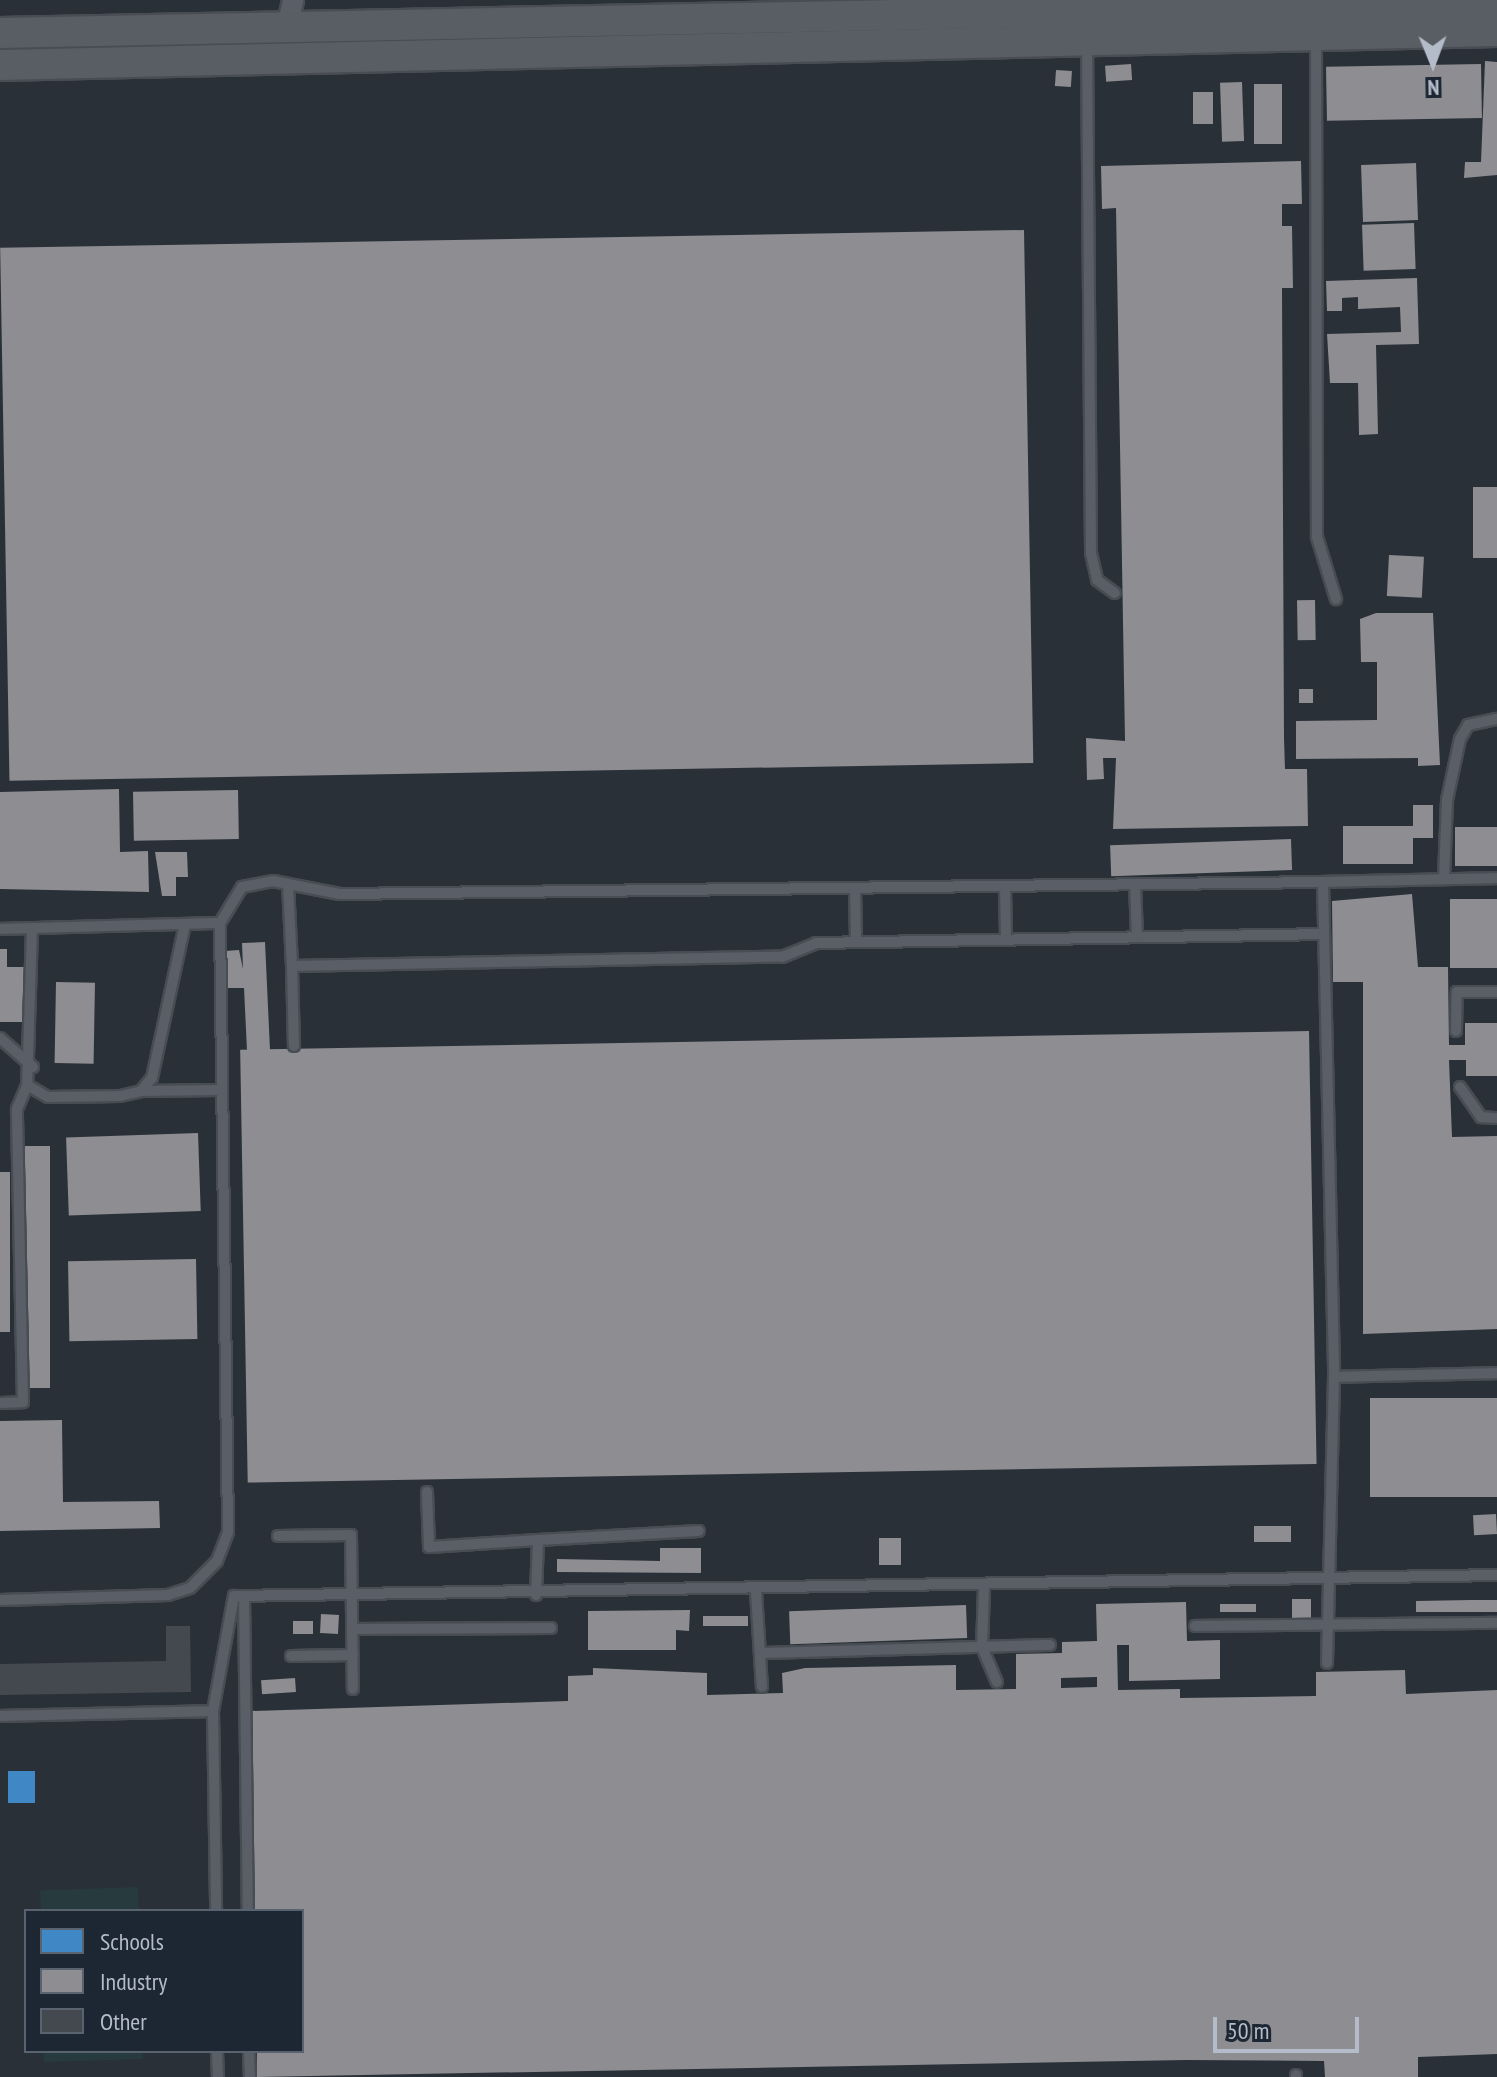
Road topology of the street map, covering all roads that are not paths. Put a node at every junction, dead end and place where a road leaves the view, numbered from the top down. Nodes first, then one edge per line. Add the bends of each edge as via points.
1 (1497, 3) edge
2 (864, 8) edge
3 (290, 14) edge
4 (1497, 31) edge
5 (0, 33) edge
6 (1316, 35) junction
7 (1087, 40) junction
8 (0, 65) edge
9 (1115, 593) dead end
10 (1336, 599) dead end
11 (1497, 719) edge
12 (1444, 878) junction
13 (1497, 878) edge
14 (1323, 882) junction
15 (288, 884) junction
16 (1135, 884) junction
17 (1005, 886) junction
18 (855, 888) junction
19 (220, 923) junction
20 (185, 924) junction
21 (0, 929) edge
22 (32, 929) junction
23 (1324, 934) junction
24 (1137, 937) junction
25 (1006, 939) junction
26 (856, 942) junction
27 (292, 966) junction
28 (1497, 992) edge
29 (1456, 1031) dead end
30 (0, 1038) edge
31 (294, 1046) dead end
32 (33, 1067) junction
33 (27, 1085) junction
34 (1460, 1087) dead end
35 (222, 1090) junction
36 (141, 1091) junction
37 (1497, 1118) edge
38 (1497, 1373) edge
39 (1334, 1377) junction
40 (0, 1403) edge
41 (427, 1492) dead end
42 (699, 1531) dead end
43 (278, 1536) dead end
44 (538, 1540) junction
45 (1497, 1575) edge
46 (1324, 1576) junction
47 (984, 1588) junction
48 (756, 1592) junction
49 (352, 1595) junction
50 (536, 1595) junction
51 (244, 1596) junction
52 (0, 1600) edge
53 (1497, 1623) edge
54 (1325, 1625) junction
55 (1195, 1626) dead end
56 (551, 1628) dead end
57 (352, 1629) junction
58 (1050, 1645) dead end
59 (982, 1647) junction
60 (760, 1653) junction
61 (353, 1655) junction
62 (291, 1656) dead end
63 (1327, 1663) dead end
64 (997, 1682) dead end
65 (762, 1687) dead end
66 (353, 1689) dead end
67 (213, 1711) junction
68 (0, 1716) edge
69 (216, 1909) edge
70 (248, 1909) edge
71 (217, 2053) edge
72 (249, 2053) edge
73 (218, 2077) edge
74 (250, 2077) edge

1 - 2 main road
2 - 3 main road
3 - 5 main road
4 - 6 main road
6 - 7 main road
6 - 10 lane via 1317,537
7 - 8 main road
7 - 9 lane via 1091,553 1097,580
11 - 12 lane via 1468,725 1460,739 1447,800
12 - 13 lane
12 - 14 lane
14 - 16 lane
14 - 23 lane
15 - 18 lane via 340,894
15 - 19 lane via 242,887
15 - 27 lane
16 - 17 lane
16 - 24 lane
17 - 18 lane
17 - 25 lane
18 - 26 lane
19 - 20 lane
19 - 35 lane
20 - 22 lane
20 - 36 lane via 152,1078
21 - 22 lane
22 - 32 lane
23 - 24 lane
23 - 39 lane
24 - 25 lane
25 - 26 lane
26 - 27 lane via 816,943 782,957
27 - 31 lane
28 - 29 lane via 1457,992
30 - 32 lane
32 - 33 lane
33 - 36 lane via 48,1097
33 - 40 lane via 17,1109 23,1402
34 - 37 lane via 1481,1117
35 - 36 lane
35 - 52 lane via 228,1532 217,1561 190,1588 168,1595
38 - 39 lane
39 - 46 lane via 1334,1533
41 - 44 lane via 429,1547
42 - 44 lane
43 - 49 lane via 351,1535
44 - 50 lane
45 - 46 lane
46 - 47 lane
46 - 54 lane
47 - 48 lane
47 - 59 lane
48 - 50 lane
48 - 60 lane
49 - 50 lane
49 - 51 lane
49 - 57 lane
51 - 67 lane via 234,1596
51 - 70 lane
53 - 54 lane
54 - 55 lane
54 - 63 lane
56 - 57 lane
57 - 61 lane
58 - 59 lane
59 - 60 lane
59 - 64 lane
60 - 65 lane
61 - 62 lane
61 - 66 lane
67 - 68 lane
67 - 69 lane
71 - 73 lane
72 - 74 lane

